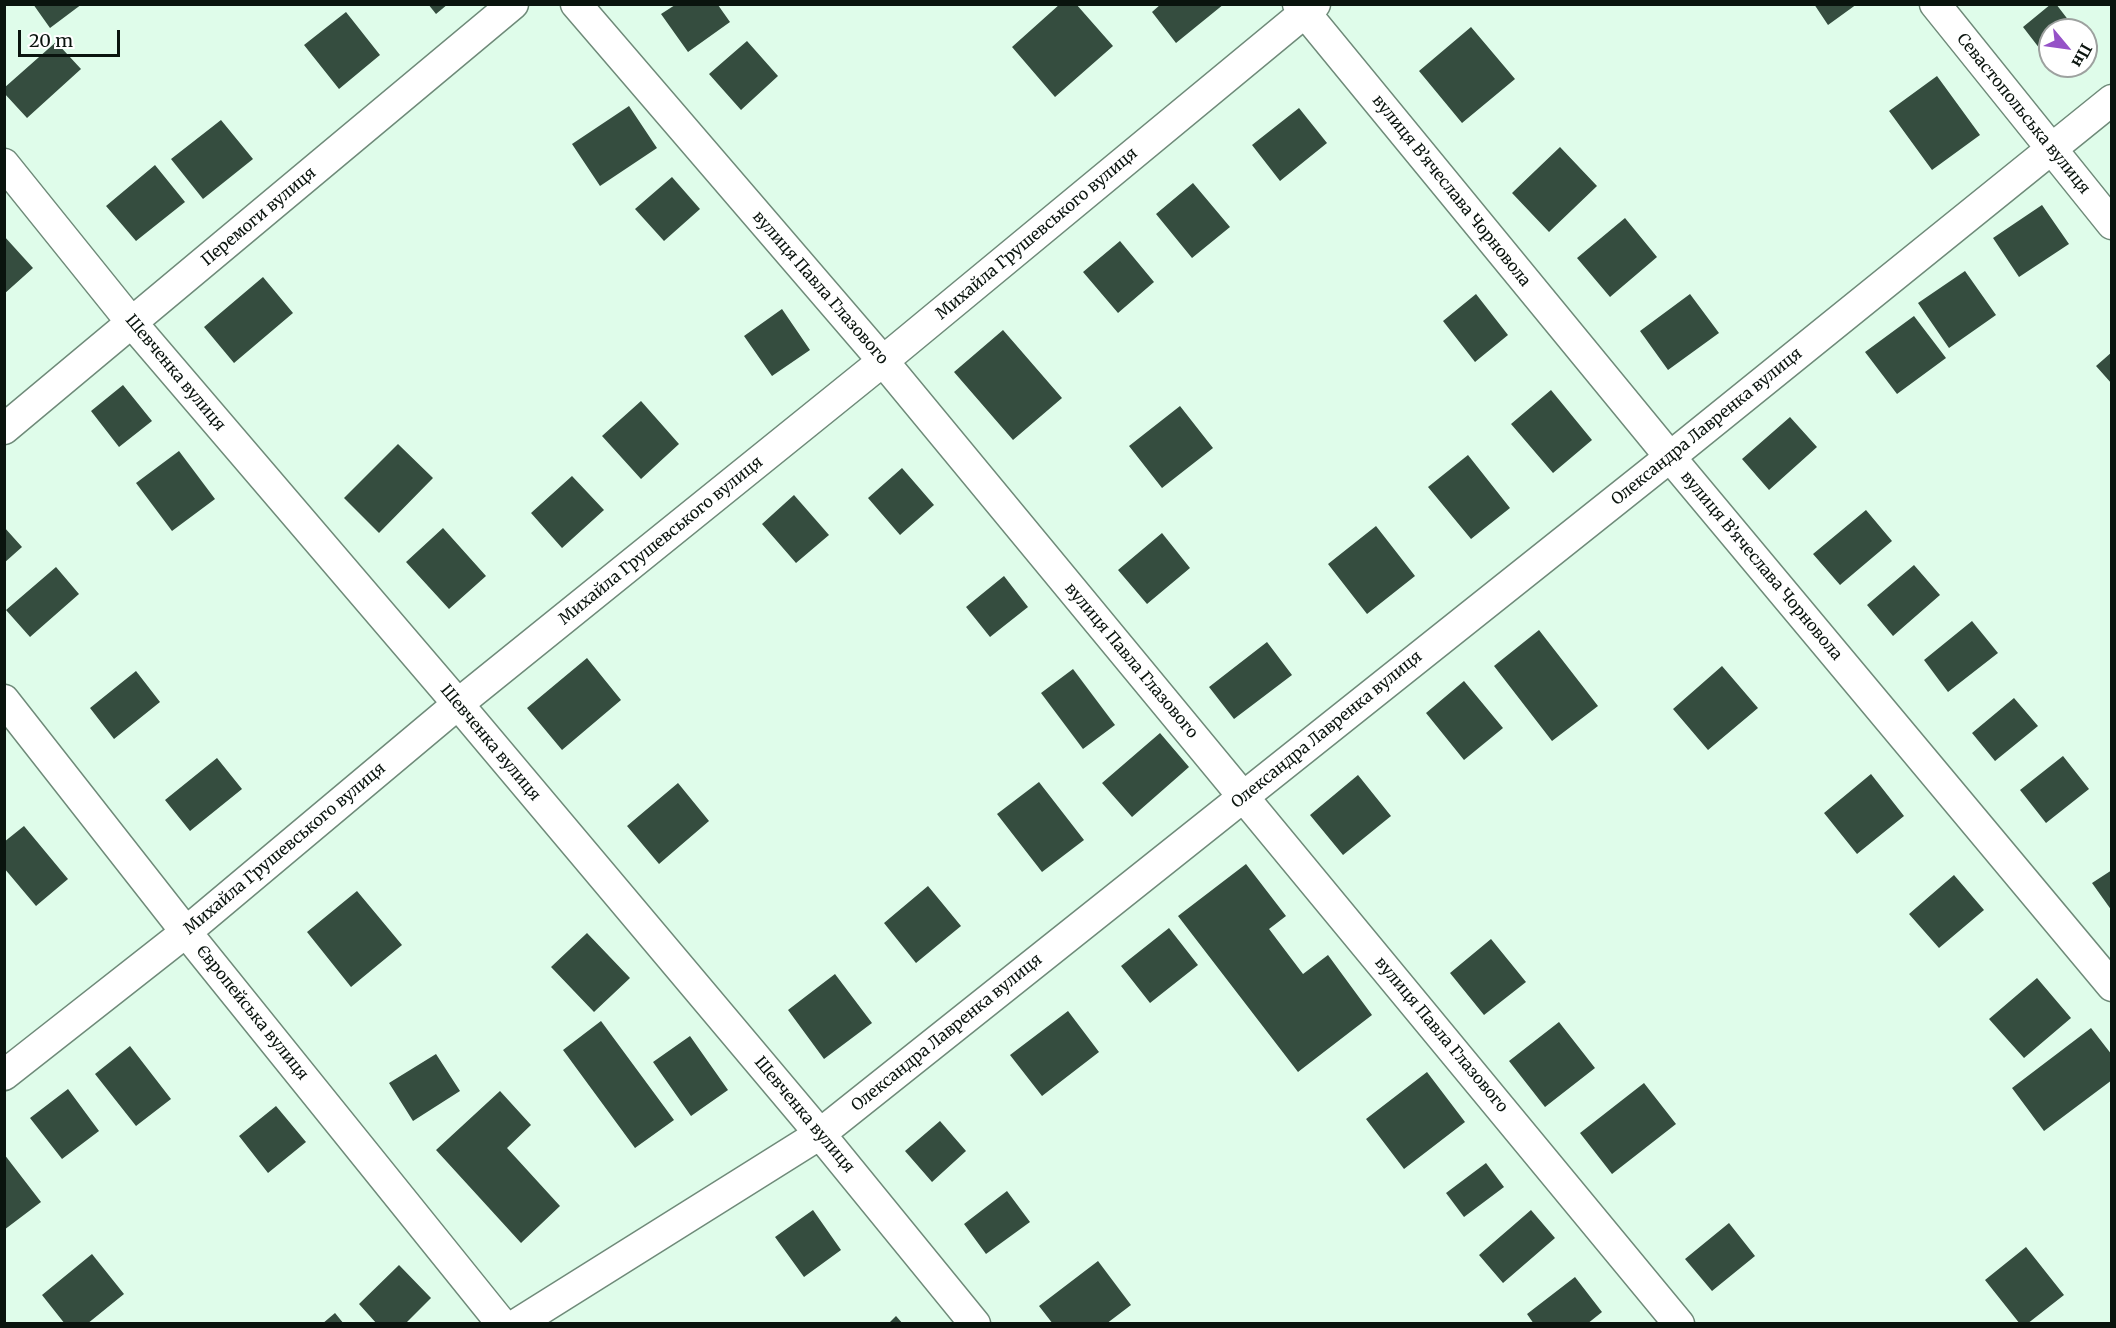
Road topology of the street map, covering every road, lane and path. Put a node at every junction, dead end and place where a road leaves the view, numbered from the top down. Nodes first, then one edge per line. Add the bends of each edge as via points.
1 (513, 4) edge
2 (576, 4) edge
3 (1935, 4) edge
4 (1306, 7) edge
5 (2112, 100) edge
6 (2052, 149) junction
7 (4, 164) edge
8 (2112, 224) edge
9 (132, 323) junction
10 (883, 361) junction
11 (4, 429) edge
12 (1670, 457) junction
13 (4, 700) edge
14 (458, 704) junction
15 (1244, 797) junction
16 (186, 932) junction
17 (2112, 986) edge
18 (4, 1075) edge
19 (820, 1134) junction
20 (502, 1323) edge
21 (517, 1323) edge
22 (975, 1323) edge
23 (1679, 1323) edge

1 - 9 street, Перемоги вулиця
2 - 10 street, вулиця Павла Глазового
3 - 6 street, Севастопольська вулиця
4 - 10 street, Михайла Грушевського вулиця
4 - 12 street, вулиця В’ячеслава Чорновола
5 - 6 street, Олександра Лавренка вулиця
6 - 8 street, Севастопольська вулиця
6 - 12 street, Олександра Лавренка вулиця
7 - 9 street, Шевченка вулиця
9 - 11 street, Перемоги вулиця
9 - 14 street, Шевченка вулиця
10 - 14 street, Михайла Грушевського вулиця
10 - 15 street, вулиця Павла Глазового
12 - 15 street, Олександра Лавренка вулиця
12 - 17 street, вулиця В’ячеслава Чорновола
13 - 16 street, Європейська вулиця
14 - 16 street, Михайла Грушевського вулиця
14 - 19 street, Шевченка вулиця
15 - 19 street, Олександра Лавренка вулиця
15 - 23 street, вулиця Павла Глазового
16 - 18 street, Михайла Грушевського вулиця
16 - 20 street, Європейська вулиця
19 - 21 street, Олександра Лавренка вулиця
19 - 22 street, Шевченка вулиця

